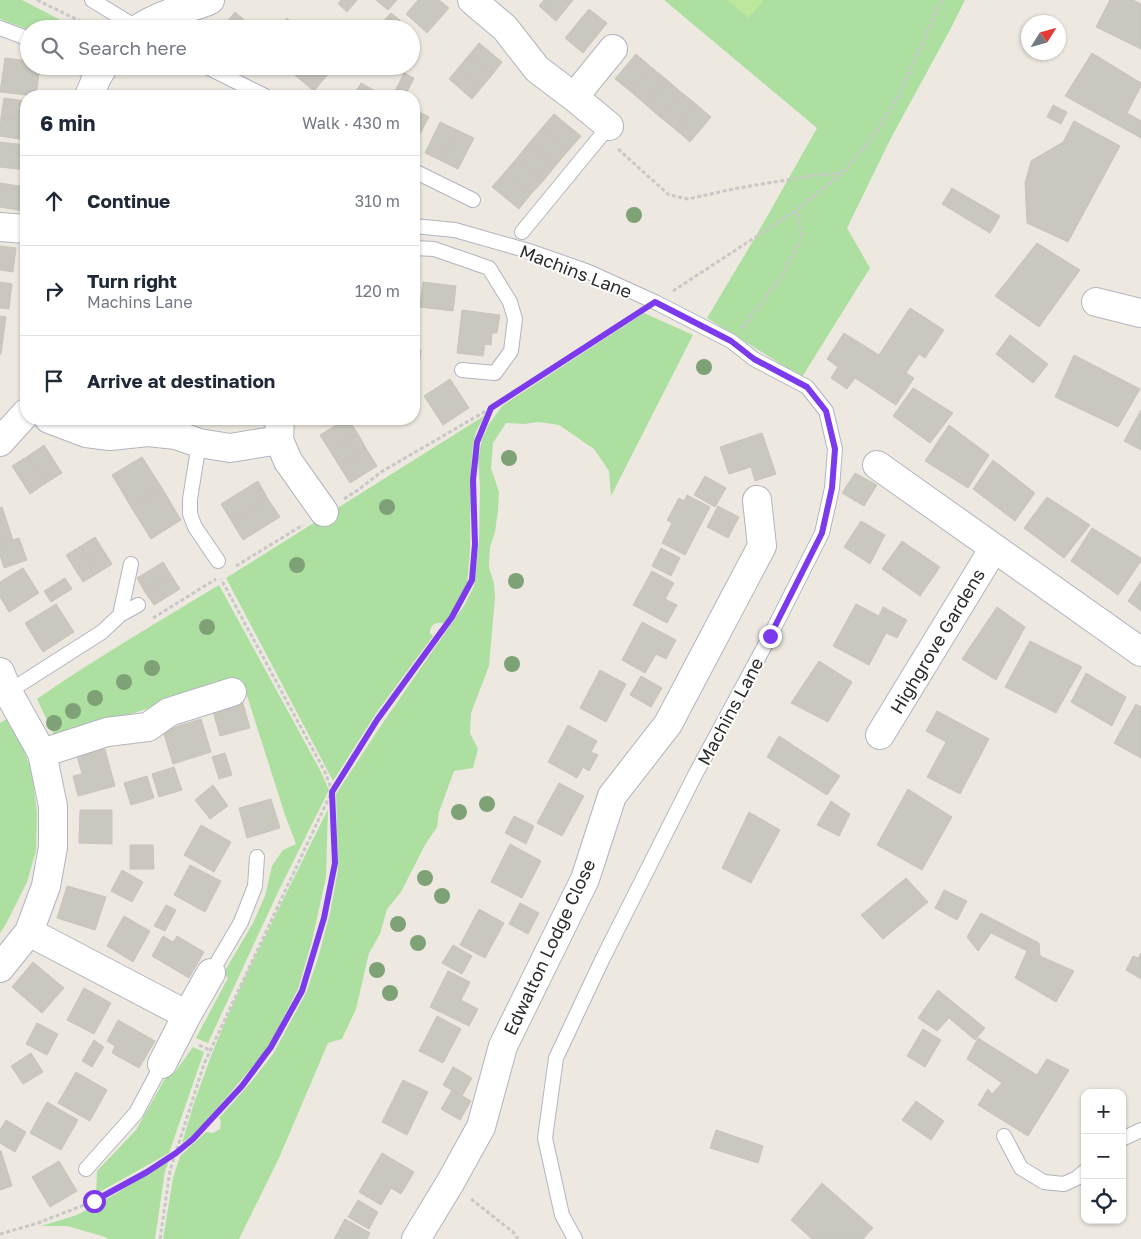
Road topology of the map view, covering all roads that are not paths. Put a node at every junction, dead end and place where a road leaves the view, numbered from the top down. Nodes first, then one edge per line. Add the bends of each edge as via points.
1 (92, 0) edge
2 (210, 0) edge
3 (472, 0) edge
4 (124, 20) edge
5 (151, 20) edge
6 (0, 28) edge
7 (20, 36) edge
8 (613, 48) dead end
9 (223, 75) edge
10 (253, 90) edge
11 (574, 97) junction
12 (609, 126) joint
13 (420, 174) edge
14 (473, 200) dead end
15 (0, 227) edge
16 (420, 227) edge
17 (20, 229) edge
18 (522, 232) dead end
19 (420, 248) edge
20 (1096, 302) dead end
21 (1141, 306) edge
22 (462, 370) dead end
23 (20, 420) edge
24 (65, 425) edge
25 (279, 430) edge
26 (0, 442) edge
27 (199, 443) junction
28 (877, 465) dead end
29 (757, 500) dead end
30 (324, 512) dead end
31 (994, 548) junction
32 (218, 561) dead end
33 (131, 564) dead end
34 (138, 604) dead end
35 (120, 615) junction
36 (1141, 652) edge
37 (4, 682) edge
38 (232, 692) dead end
39 (880, 735) dead end
40 (42, 753) junction
41 (257, 856) dead end
42 (29, 932) junction
43 (0, 968) edge
44 (212, 973) joint
45 (187, 1015) junction
46 (162, 1064) joint
47 (1141, 1130) edge
48 (1004, 1136) dead end
49 (1126, 1137) edge
50 (86, 1169) dead end
51 (1081, 1175) edge
52 (417, 1239) edge
53 (575, 1239) edge

1 - 4 lane
2 - 5 street
3 - 11 street via 505,28 537,69
6 - 7 lane
8 - 11 street
9 - 10 lane
11 - 12 street
12 - 18 lane
13 - 14 lane
15 - 17 street
16 - 53 lane, Machins Lane via 455,230 589,272 731,341 754,359 807,387 826,411 835,449 832,488 822,533 695,775 556,1058 545,1138 562,1214
19 - 22 lane via 434,249 489,268 510,302 515,320 511,352 495,373
20 - 21 street
23 - 26 street
24 - 27 street via 86,433 110,436 148,432 176,435
25 - 27 street via 230,448
25 - 30 street via 288,461
27 - 32 lane via 190,514
28 - 31 street, Highgrove Gardens
29 - 52 street, Edwalton Lodge Close via 762,546 668,724 612,796 585,879 503,1046 481,1127
31 - 36 street, Highgrove Gardens
31 - 39 street, Highgrove Gardens
33 - 35 lane
34 - 35 lane
35 - 37 lane via 102,632
37 - 40 street
38 - 40 street via 170,712 148,727 107,732
40 - 42 street via 53,806 53,847 46,886
41 - 44 lane via 255,886 241,922
42 - 43 street
42 - 45 street
44 - 45 street
45 - 46 street
46 - 50 lane via 136,1113
47 - 49 lane
48 - 51 lane via 1021,1168 1044,1182 1064,1184

